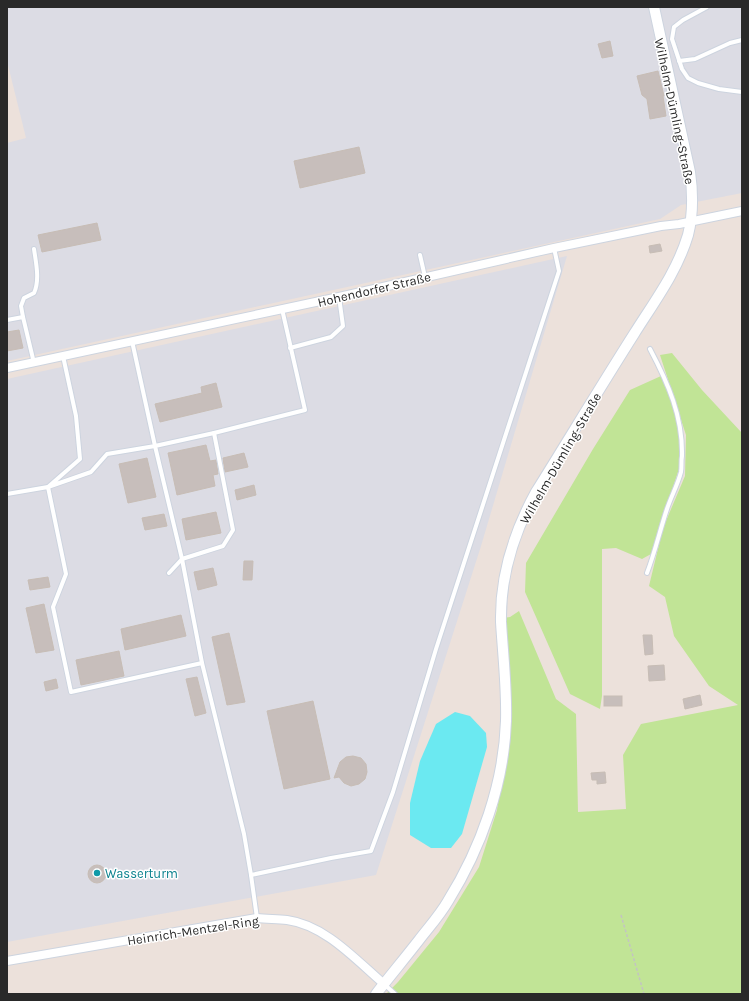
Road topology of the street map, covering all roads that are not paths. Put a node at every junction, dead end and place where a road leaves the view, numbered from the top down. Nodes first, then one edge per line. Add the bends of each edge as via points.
1 (654, 7) edge
2 (707, 7) edge
3 (742, 40) edge
4 (679, 61) junction
5 (742, 92) edge
6 (742, 212) edge
7 (690, 222) junction
8 (554, 248) junction
9 (34, 249) dead end
10 (420, 255) dead end
11 (425, 277) junction
12 (339, 297) junction
13 (282, 309) junction
14 (23, 317) junction
15 (7, 320) edge
16 (132, 341) junction
17 (290, 348) junction
18 (650, 349) dead end
19 (63, 356) junction
20 (34, 363) junction
21 (7, 368) edge
22 (214, 433) junction
23 (155, 446) junction
24 (48, 487) junction
25 (7, 494) edge
26 (182, 559) junction
27 (169, 573) dead end
28 (647, 573) dead end
29 (202, 663) junction
30 (251, 875) junction
31 (257, 918) junction
32 (7, 961) edge
33 (384, 984) junction
34 (376, 994) edge
35 (395, 994) edge

1 - 7 street, Wilhelm-Dümling-Straße via 690,172
2 - 4 lane via 674,27 672,39
3 - 4 lane via 695,59
4 - 5 lane via 688,78 698,83
6 - 7 street, Hohendorfer Straße
7 - 8 street, Hohendorfer Straße
7 - 33 street, Wilhelm-Dümling-Straße via 683,250 672,273 536,492 518,529 506,566 502,593 506,722 503,754 489,817 464,874 448,902
8 - 11 street, Hohendorfer Straße
8 - 30 lane via 559,271 438,641 393,792 371,852
9 - 14 lane via 36,288 34,293 24,298 21,306
10 - 11 lane
11 - 12 street, Hohendorfer Straße
12 - 13 street, Hohendorfer Straße
12 - 17 lane via 343,326 331,337
13 - 16 street, Hohendorfer Straße
13 - 17 lane
14 - 15 lane
14 - 20 lane
16 - 19 street, Hohendorfer Straße
16 - 23 lane
17 - 22 lane via 305,410
18 - 28 lane via 674,403 682,434 682,450 681,471
19 - 20 street, Hohendorfer Straße
19 - 24 lane via 76,416 80,460
20 - 21 street, Hohendorfer Straße
22 - 23 lane
22 - 26 lane via 233,530 223,546
23 - 24 lane via 107,454 92,472
23 - 26 lane
24 - 25 lane
24 - 29 lane via 66,574 53,607 71,692
26 - 27 lane
26 - 29 lane
29 - 30 lane via 244,834
30 - 31 lane
31 - 32 street, Heinrich-Mentzel-Ring
31 - 33 street, Heinrich-Mentzel-Ring via 288,920 307,925 331,939
33 - 34 street, Wilhelm-Dümling-Straße
33 - 35 lane

